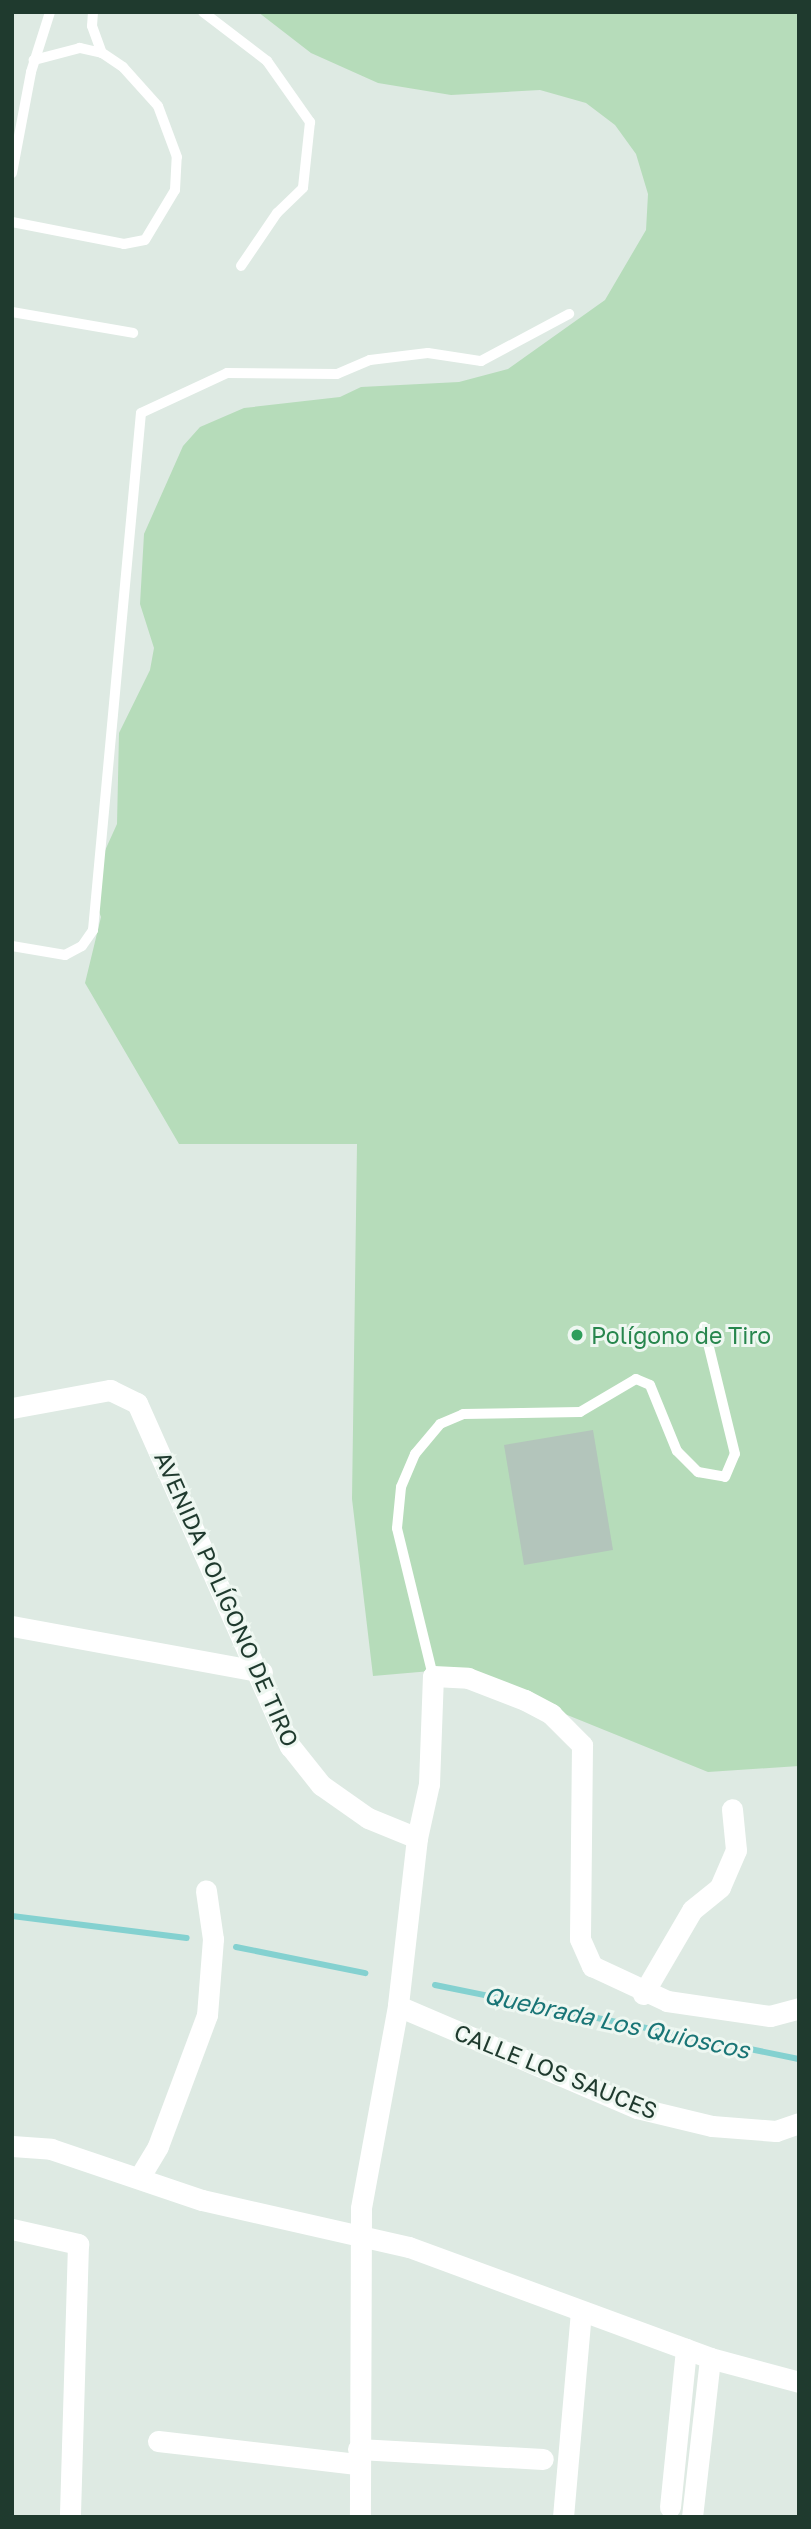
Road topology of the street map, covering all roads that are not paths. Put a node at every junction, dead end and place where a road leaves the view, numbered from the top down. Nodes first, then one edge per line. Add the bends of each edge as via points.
1 (50, 12) edge
2 (93, 12) edge
3 (203, 12) edge
4 (102, 53) junction
5 (34, 60) junction
6 (12, 173) edge
7 (12, 222) edge
8 (241, 266) dead end
9 (12, 312) edge
10 (569, 314) dead end
11 (132, 333) dead end
12 (12, 946) edge
13 (704, 1327) dead end
14 (12, 1408) edge
15 (12, 1626) edge
16 (262, 1672) junction
17 (433, 1675) junction
18 (732, 1809) dead end
19 (417, 1838) junction
20 (206, 1891) dead end
21 (643, 1994) junction
22 (398, 2006) junction
23 (799, 2008) edge
24 (799, 2123) edge
25 (12, 2146) edge
26 (139, 2178) junction
27 (12, 2229) edge
28 (361, 2236) junction
29 (581, 2314) junction
30 (687, 2349) junction
31 (710, 2358) junction
32 (799, 2382) edge
33 (158, 2441) dead end
34 (358, 2457) junction
35 (542, 2459) dead end
36 (670, 2507) dead end
37 (69, 2517) edge
38 (360, 2517) edge
39 (563, 2517) edge
40 (692, 2517) edge

1 - 5 lane
2 - 4 lane via 92,26
3 - 8 lane via 267,61 310,121 303,188 277,213
4 - 5 lane via 80,48
4 - 7 lane via 158,106 177,158 175,190 160,222 145,240 124,244
5 - 6 lane
9 - 11 lane
10 - 12 lane via 481,361 428,353 370,360 337,374 227,373 141,413 93,930 82,946 65,956
13 - 17 lane via 735,1454 725,1478 698,1472 677,1451 650,1385 636,1379 580,1412 463,1414 440,1424 415,1454 401,1487 397,1528 419,1635
14 - 16 street, AVENIDA POLÍGONO DE TIRO via 110,1390 137,1403
15 - 16 street
16 - 19 street, AVENIDA POLÍGONO DE TIRO via 290,1746 321,1785 368,1818
17 - 19 street via 429,1784
17 - 21 street via 468,1678 525,1700 551,1714 582,1745 582,1954 592,1966
18 - 21 street via 736,1850 720,1887 692,1910
19 - 22 street
20 - 26 street via 213,1940 207,2015 158,2146
21 - 23 street via 770,2016
22 - 24 street, CALLE LOS SAUCES via 637,2108 712,2126 776,2131
22 - 28 street via 365,2180
25 - 26 street via 51,2149
26 - 28 street via 202,2200
27 - 37 street via 78,2244
28 - 29 street via 410,2247
28 - 34 street
29 - 30 street
29 - 39 street
30 - 31 street
30 - 36 street
31 - 32 street
31 - 40 street
33 - 34 street
34 - 35 street
34 - 38 street

